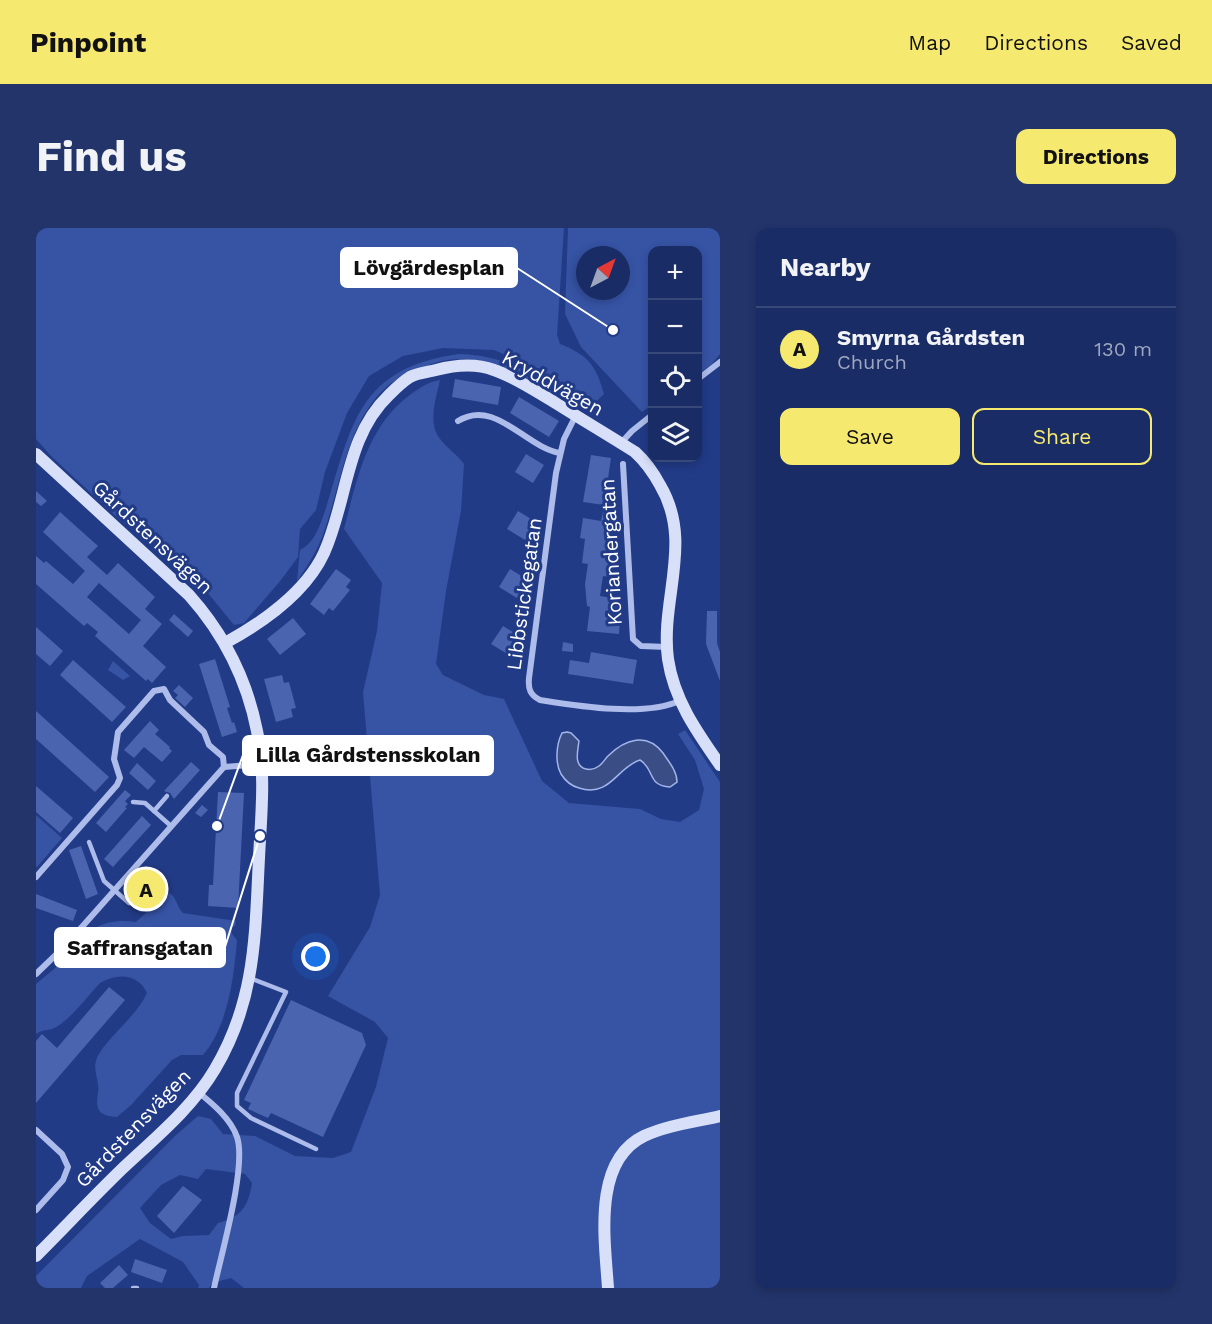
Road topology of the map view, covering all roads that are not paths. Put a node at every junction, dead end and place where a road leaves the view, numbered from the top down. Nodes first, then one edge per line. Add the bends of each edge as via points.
1 (720, 362) edge
2 (702, 377) edge
3 (576, 415) junction
4 (648, 418) edge
5 (458, 421) dead end
6 (621, 443) junction
7 (560, 453) junction
8 (36, 454) edge
9 (623, 464) dead end
10 (225, 643) junction
11 (667, 646) junction
12 (679, 701) junction
13 (263, 764) junction
14 (720, 765) edge
15 (224, 767) junction
16 (167, 796) dead end
17 (133, 802) dead end
18 (154, 811) junction
19 (171, 826) junction
20 (89, 842) dead end
21 (36, 877) edge
22 (114, 890) junction
23 (129, 903) dead end
24 (36, 974) edge
25 (250, 978) junction
26 (198, 1092) junction
27 (720, 1116) edge
28 (36, 1130) edge
29 (316, 1149) dead end
30 (36, 1210) edge
31 (36, 1256) edge
32 (214, 1288) edge
33 (608, 1288) edge

1 - 2 street
3 - 6 street, Kryddvägen
3 - 7 street, Libbstickegatan
3 - 10 street, Kryddvägen via 492,369 461,365 411,377 369,418 358,440 324,553 310,575 280,605
4 - 6 street
5 - 7 street via 468,415 492,416
6 - 11 street, Kryddvägen via 646,462 673,517 676,549
7 - 12 street, Libbstickegatan via 529,690 540,700 639,710
8 - 10 street, Gårdstensvägen via 189,595
9 - 11 street, Koriandergatan via 633,639 641,646
10 - 13 street, Gårdstensvägen via 244,687
11 - 12 street, Kryddvägen
12 - 14 street, Kryddvägen
13 - 15 street
13 - 25 street, Gårdstensvägen
15 - 19 street
15 - 21 street via 223,757 209,745 204,732 170,700 164,689 154,691 118,732 114,759 120,778 117,785
16 - 18 lane
17 - 18 lane via 145,803
18 - 19 lane
19 - 22 street
20 - 22 lane via 104,881
22 - 23 lane
22 - 24 street
25 - 26 street, Gårdstensvägen via 228,1046
25 - 29 lane via 286,992 237,1093 237,1106 251,1118
26 - 31 street, Gårdstensvägen
26 - 32 street via 227,1120 238,1138 235,1191
27 - 33 street via 651,1134 633,1143 617,1160 606,1191
28 - 30 street via 62,1154 68,1167 63,1180

